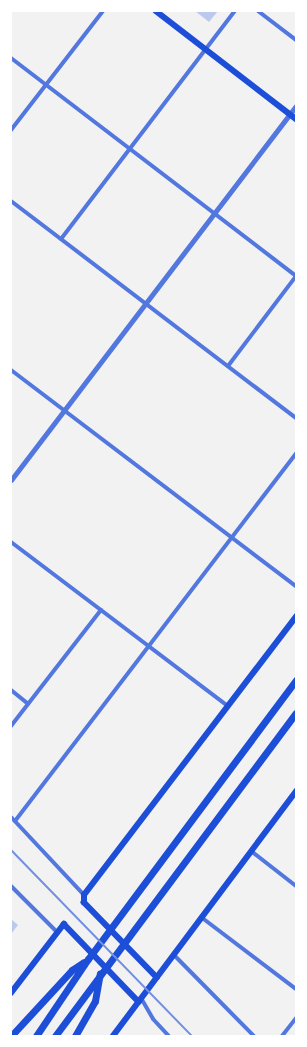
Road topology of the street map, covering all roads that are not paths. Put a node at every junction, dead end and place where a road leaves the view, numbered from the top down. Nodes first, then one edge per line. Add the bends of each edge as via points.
1 (103, 11) edge
2 (156, 11) edge
3 (236, 11) edge
4 (258, 11) edge
5 (296, 40) edge
6 (205, 49) junction
7 (11, 58) edge
8 (46, 85) junction
9 (296, 106) edge
10 (290, 114) junction
11 (296, 119) edge
12 (11, 130) edge
13 (129, 148) junction
14 (11, 201) edge
15 (215, 212) junction
16 (61, 239) junction
17 (296, 276) edge
18 (146, 303) junction
19 (228, 366) junction
20 (11, 370) edge
21 (64, 410) junction
22 (296, 418) edge
23 (296, 453) edge
24 (11, 480) edge
25 (232, 537) junction
26 (11, 542) edge
27 (296, 586) edge
28 (101, 610) junction
29 (296, 617) edge
30 (148, 646) junction
31 (296, 680) edge
32 (11, 690) edge
33 (28, 704) junction
34 (228, 706) junction
35 (296, 713) edge
36 (11, 726) edge
37 (296, 791) edge
38 (11, 817) edge
39 (15, 821) junction
40 (251, 852) junction
41 (11, 886) edge
42 (296, 886) edge
43 (84, 895) junction
44 (201, 917) junction
45 (57, 932) junction
46 (174, 955) junction
47 (88, 959) junction
48 (101, 971) junction
49 (157, 978) junction
50 (296, 989) edge
51 (11, 993) edge
52 (140, 1000) junction
53 (296, 1018) edge
54 (11, 1036) edge
55 (36, 1036) edge
56 (56, 1036) edge
57 (76, 1036) edge
58 (113, 1036) edge
59 (169, 1036) edge
60 (254, 1036) edge
61 (282, 1036) edge

1 - 8 street
2 - 6 main road
3 - 6 street
4 - 5 street
6 - 10 main road
6 - 13 street
7 - 8 street
8 - 12 street
8 - 13 street
9 - 10 street
10 - 11 main road
10 - 15 street
13 - 15 street
13 - 16 street
14 - 16 street
15 - 17 street
15 - 18 street
16 - 18 street
17 - 19 street
18 - 19 street
18 - 21 street
19 - 22 street
20 - 21 street
21 - 24 street
21 - 25 street
23 - 25 street
25 - 27 street
25 - 30 street
26 - 28 street
28 - 30 street
28 - 33 street
29 - 34 main road
30 - 34 street
30 - 39 street
31 - 47 highway
32 - 33 street
33 - 36 street
34 - 43 main road
35 - 48 highway
37 - 40 main road
38 - 39 street
39 - 43 street
40 - 42 street
40 - 44 main road
41 - 45 street
43 - 49 main road via 84,903
44 - 46 main road
44 - 50 street
45 - 51 main road
45 - 52 main road via 64,924
46 - 49 main road
46 - 60 street
47 - 54 highway via 72,970
47 - 55 highway
48 - 56 highway
48 - 57 highway via 95,1001
49 - 52 main road
52 - 58 main road
52 - 59 street
53 - 61 street

